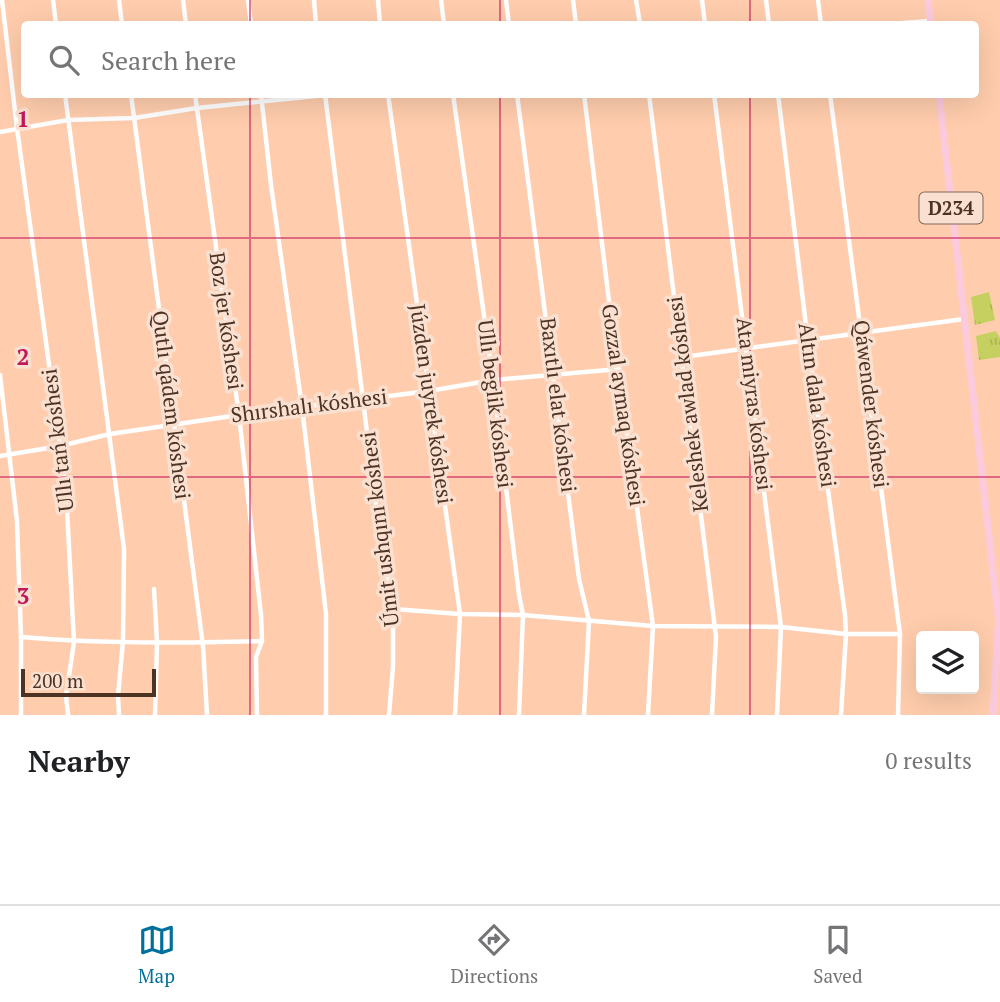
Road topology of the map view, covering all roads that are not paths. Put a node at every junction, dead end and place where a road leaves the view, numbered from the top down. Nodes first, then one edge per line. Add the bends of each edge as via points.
1 (2, 0) edge
2 (53, 0) edge
3 (119, 0) edge
4 (183, 0) edge
5 (248, 0) edge
6 (314, 0) edge
7 (378, 0) edge
8 (441, 0) edge
9 (506, 0) edge
10 (573, 0) edge
11 (636, 0) edge
12 (702, 0) edge
13 (766, 0) edge
14 (818, 0) edge
15 (928, 0) edge
16 (56, 21) edge
17 (122, 21) edge
18 (186, 21) edge
19 (251, 21) edge
20 (316, 21) edge
21 (380, 21) edge
22 (444, 21) edge
23 (509, 21) edge
24 (576, 21) edge
25 (640, 21) edge
26 (705, 21) edge
27 (769, 21) edge
28 (821, 21) edge
29 (931, 21) edge
30 (65, 98) edge
31 (132, 98) edge
32 (196, 98) edge
33 (255, 98) edge
34 (261, 98) edge
35 (326, 98) edge
36 (389, 98) edge
37 (454, 98) edge
38 (518, 98) edge
39 (584, 98) edge
40 (650, 98) edge
41 (715, 98) edge
42 (778, 98) edge
43 (831, 98) edge
44 (939, 98) edge
45 (197, 108) junction
46 (134, 118) junction
47 (68, 120) junction
48 (17, 128) junction
49 (0, 132) edge
50 (964, 319) junction
51 (862, 334) junction
52 (808, 341) junction
53 (747, 350) junction
54 (682, 357) junction
55 (619, 369) junction
56 (555, 374) junction
57 (0, 375) edge
58 (493, 380) junction
59 (429, 391) junction
60 (365, 399) junction
61 (302, 407) junction
62 (239, 415) junction
63 (173, 425) junction
64 (110, 434) junction
65 (60, 446) junction
66 (9, 454) junction
67 (0, 456) edge
68 (154, 589) dead end
69 (393, 609) junction
70 (460, 614) junction
71 (523, 615) junction
72 (589, 621) junction
73 (999, 624) edge
74 (653, 626) junction
75 (715, 626) junction
76 (781, 627) junction
77 (1000, 633) edge
78 (846, 634) junction
79 (900, 634) junction
80 (21, 637) junction
81 (262, 640) junction
82 (123, 641) junction
83 (74, 642) junction
84 (202, 642) junction
85 (157, 643) junction
86 (21, 715) edge
87 (68, 715) edge
88 (119, 715) edge
89 (155, 715) edge
90 (207, 715) edge
91 (257, 715) edge
92 (326, 715) edge
93 (389, 715) edge
94 (455, 715) edge
95 (519, 715) edge
96 (584, 715) edge
97 (648, 715) edge
98 (712, 715) edge
99 (777, 715) edge
100 (841, 715) edge
101 (898, 715) edge
102 (993, 715) edge

1 - 48 street, Ullı tań kóshesi
2 - 16 street
3 - 17 street
4 - 18 street
5 - 19 street
6 - 20 street
7 - 21 street
8 - 22 street
9 - 23 street
10 - 24 street
11 - 25 street
12 - 26 street
13 - 27 street
14 - 28 street
15 - 29 main road
30 - 47 street
31 - 46 street, Qutlı qádem kóshesi
32 - 45 street, Boz jer kóshesi
33 - 45 street
34 - 61 street
35 - 60 street, Úmit ushqını kóshesi
36 - 59 street, Júzden juyrek kóshesi
37 - 58 street, Ullı beglik kóshesi
38 - 56 street, Baxıtlı elat kóshesi
39 - 55 street, Gozzal aymaq kóshesi
40 - 54 street, Keleshek awlad kóshesi
41 - 53 street, Ata miyras kóshesi
42 - 52 street, Altın dala kóshesi
43 - 51 street, Qáwender kóshesi
44 - 50 main road, D234
45 - 46 street
45 - 62 street, Boz jer kóshesi
46 - 47 street
46 - 63 street, Qutlı qádem kóshesi
47 - 48 street
47 - 64 street
48 - 49 street
48 - 65 street, Ullı tań kóshesi
50 - 51 street
50 - 73 main road, D234
51 - 52 street
51 - 79 street, Qáwender kóshesi
52 - 53 street
52 - 78 street, Altın dala kóshesi
53 - 54 street
53 - 76 street, Ata miyras kóshesi
54 - 75 street, Keleshek awlad kóshesi
55 - 56 street, Shırshalı kóshesi
55 - 74 street, Gozzal aymaq kóshesi
56 - 58 street, Shırshalı kóshesi
56 - 72 street, Baxıtlı elat kóshesi via 579,579
57 - 66 street
58 - 59 street, Shırshalı kóshesi
58 - 71 street, Ullı beglik kóshesi
59 - 60 street, Shırshalı kóshesi
59 - 70 street, Júzden juyrek kóshesi
60 - 61 street, Shırshalı kóshesi
60 - 69 street, Úmit ushqını kóshesi
61 - 62 street, Shırshalı kóshesi
61 - 92 street via 326,614
62 - 63 street, Shırshalı kóshesi
62 - 81 street, Boz jer kóshesi
63 - 64 street, Shırshalı kóshesi
63 - 84 street, Qutlı qádem kóshesi
64 - 65 street, Shırshalı kóshesi
64 - 82 street via 124,549
65 - 66 street, Shırshalı kóshesi
65 - 83 street, Ullı tań kóshesi
66 - 67 street, Shırshalı kóshesi
66 - 80 street via 17,520
68 - 85 street
69 - 70 street
69 - 93 street, Úmit ushqını kóshesi
70 - 71 street
70 - 94 street, Júzden juyrek kóshesi
71 - 72 street
71 - 95 street, Ullı beglik kóshesi
72 - 74 street
72 - 96 street, Baxıtlı elat kóshesi
73 - 77 main road, D234
73 - 102 main road, D234
74 - 75 street
74 - 97 street, Gozzal aymaq kóshesi
75 - 76 street
75 - 98 street, Keleshek awlad kóshesi
76 - 78 street
76 - 99 street, Ata miyras kóshesi
78 - 79 street
78 - 100 street, Altın dala kóshesi
79 - 101 street, Qáwender kóshesi
80 - 83 street
80 - 86 street
81 - 84 street
81 - 91 street, Boz jer kóshesi via 256,657
82 - 83 street
82 - 85 street
82 - 88 street
83 - 87 street, Ullı tań kóshesi via 66,696
84 - 85 street
84 - 90 street, Qutlı qádem kóshesi
85 - 89 street

